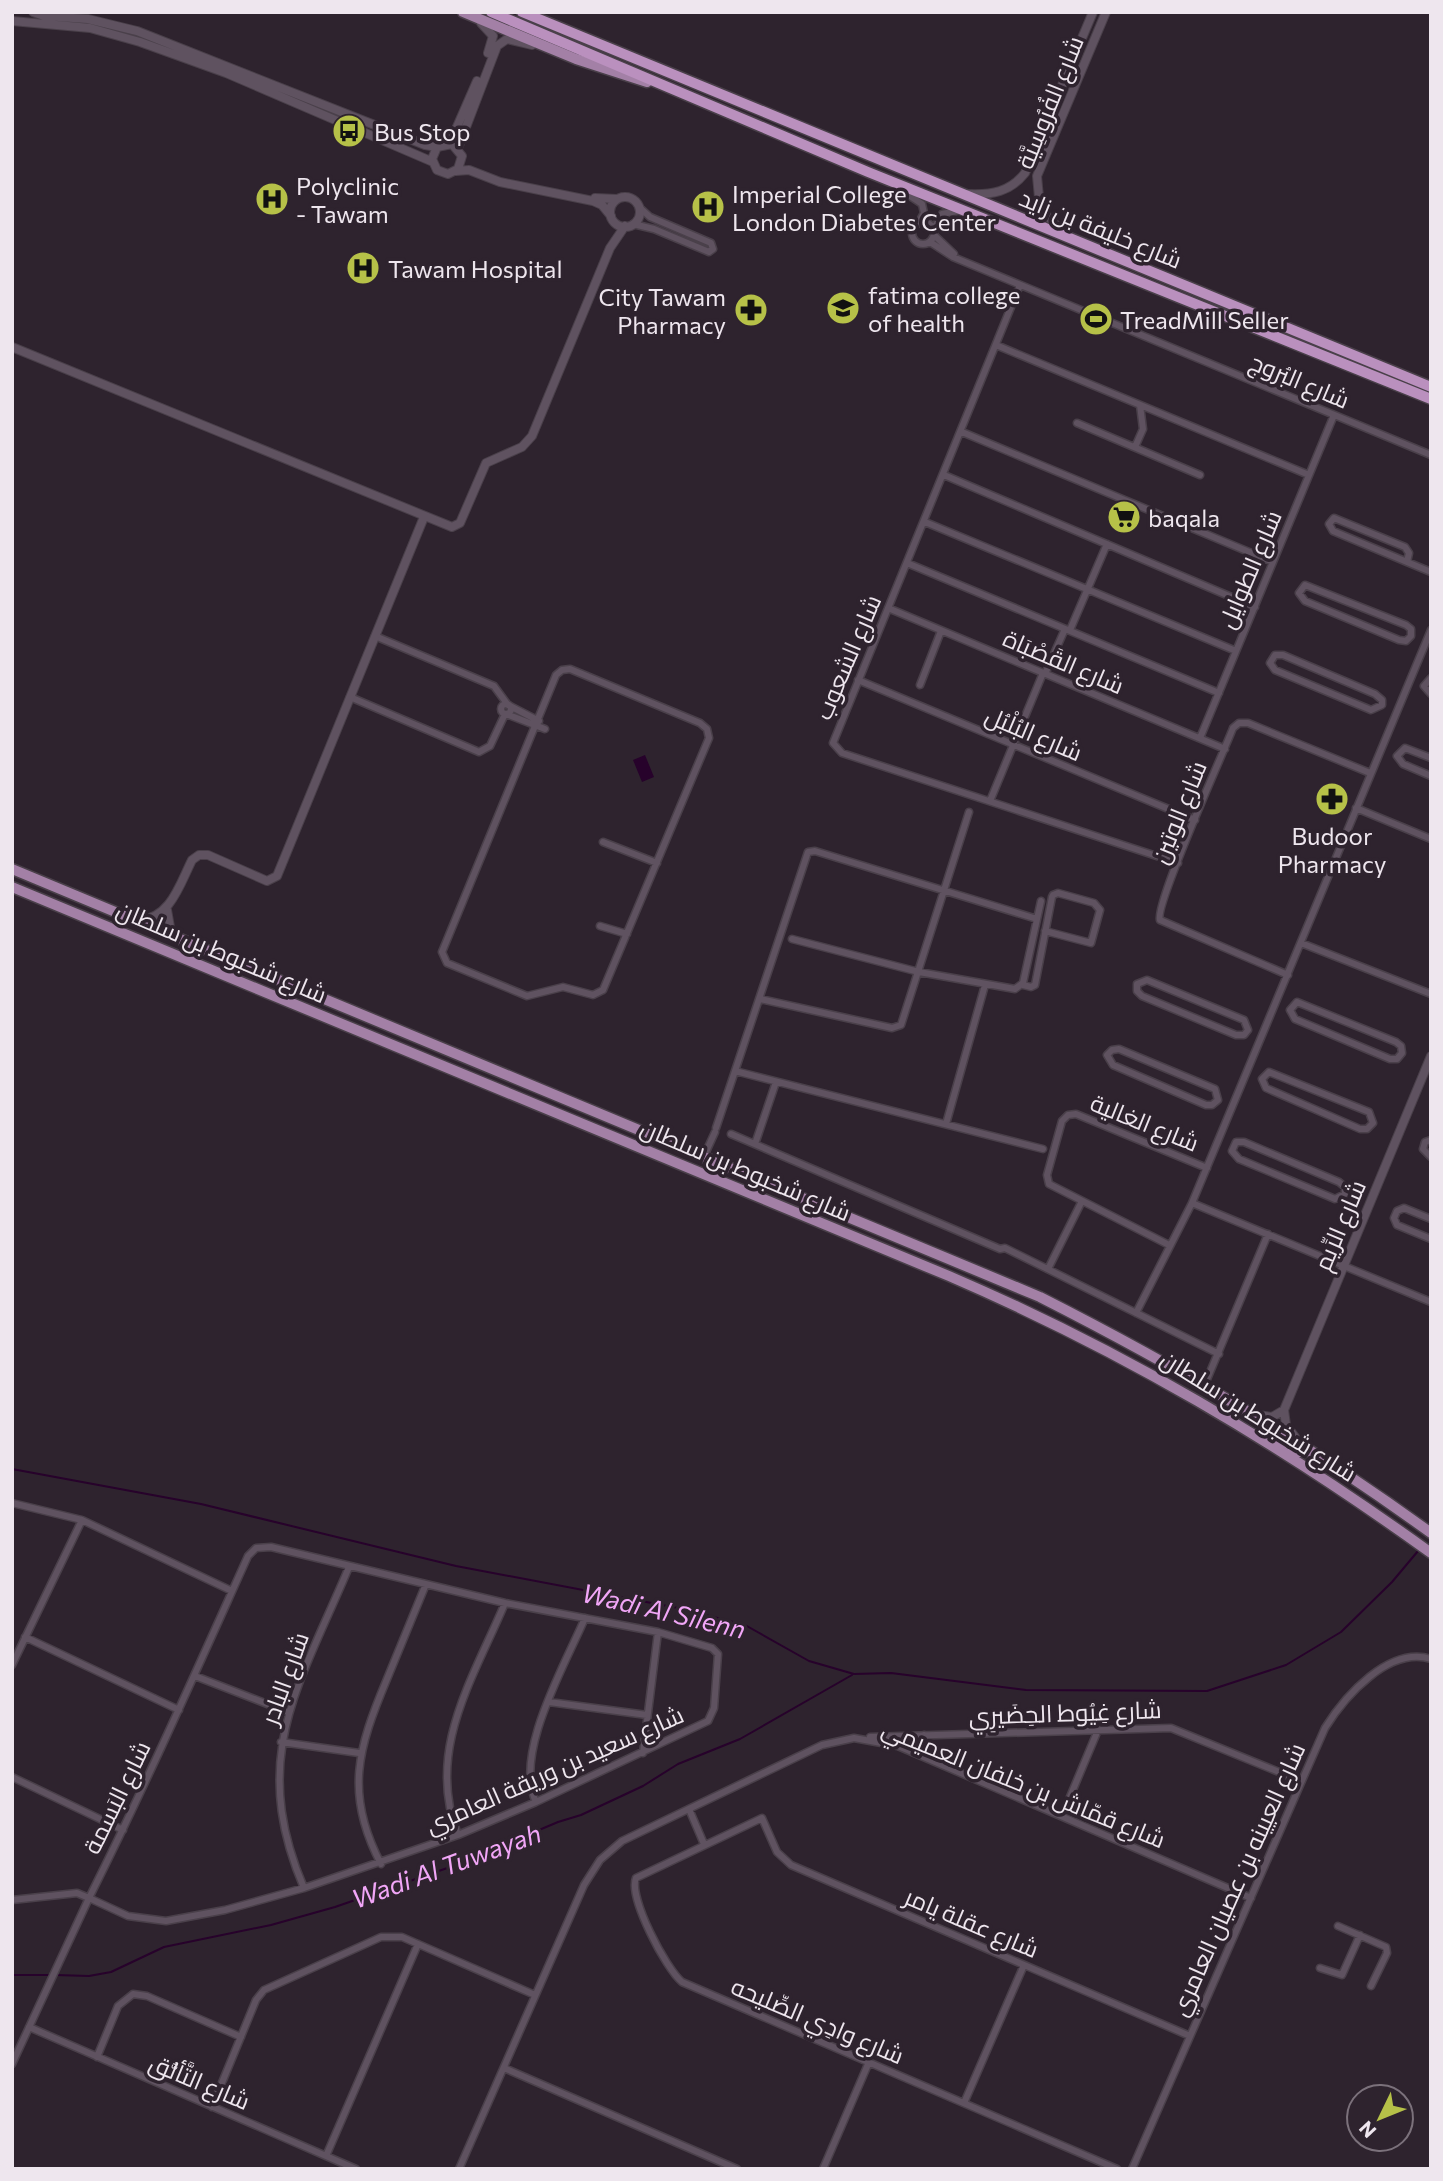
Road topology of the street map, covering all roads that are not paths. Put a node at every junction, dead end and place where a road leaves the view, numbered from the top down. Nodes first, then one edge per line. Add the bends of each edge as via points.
1 (31, 12) edge
2 (491, 12) edge
3 (522, 12) edge
4 (1093, 12) edge
5 (1106, 12) edge
6 (468, 14) edge
7 (17, 18) edge
8 (544, 46) junction
9 (666, 87) junction
10 (303, 105) junction
11 (327, 105) junction
12 (441, 145) junction
13 (460, 152) junction
14 (433, 162) junction
15 (456, 171) junction
16 (868, 173) junction
17 (961, 194) junction
18 (617, 199) junction
19 (639, 207) junction
20 (962, 211) junction
21 (611, 218) junction
22 (919, 222) junction
23 (629, 225) junction
24 (933, 235) junction
25 (1068, 238) junction
26 (610, 248) junction
27 (1020, 285) junction
28 (996, 345) junction
29 (12, 347) edge
30 (1431, 387) edge
31 (1431, 399) edge
32 (1140, 405) junction
33 (1334, 415) junction
34 (1077, 423) dead end
35 (962, 432) junction
36 (1135, 447) junction
37 (1431, 455) edge
38 (944, 475) junction
39 (1200, 475) dead end
40 (1309, 475) junction
41 (424, 517) junction
42 (925, 522) junction
43 (1107, 544) junction
44 (1273, 562) junction
45 (1407, 562) junction
46 (907, 563) junction
47 (1431, 572) edge
48 (1088, 589) junction
49 (1255, 607) junction
50 (888, 608) junction
51 (1367, 609) junction
52 (1361, 624) junction
53 (1067, 629) junction
54 (1431, 630) edge
55 (941, 631) junction
56 (375, 636) junction
57 (1411, 636) junction
58 (1426, 642) junction
59 (1236, 651) junction
60 (1044, 673) junction
61 (1411, 677) junction
62 (1339, 679) junction
63 (858, 680) junction
64 (1428, 680) edge
65 (920, 685) dead end
66 (1219, 692) junction
67 (1333, 694) junction
68 (1431, 694) edge
69 (350, 697) junction
70 (1382, 705) junction
71 (505, 710) junction
72 (1397, 711) junction
73 (537, 722) junction
74 (546, 728) dead end
75 (1200, 738) junction
76 (1013, 745) junction
77 (1382, 747) junction
78 (1225, 749) junction
79 (1397, 753) junction
80 (1431, 758) edge
81 (1370, 773) junction
82 (1431, 776) edge
83 (989, 801) junction
84 (1356, 808) junction
85 (969, 812) dead end
86 (1195, 820) junction
87 (1431, 839) edge
88 (603, 842) dead end
89 (657, 863) junction
90 (1178, 863) junction
91 (12, 869) edge
92 (12, 887) edge
93 (944, 891) junction
94 (1041, 901) dead end
95 (167, 909) junction
96 (1037, 919) junction
97 (138, 921) junction
98 (600, 926) dead end
99 (1045, 931) junction
100 (627, 934) junction
101 (177, 937) junction
102 (792, 939) dead end
103 (1301, 943) junction
104 (919, 972) junction
105 (1288, 975) junction
106 (985, 985) junction
107 (1023, 985) junction
108 (1431, 993) edge
109 (760, 999) junction
110 (1277, 1002) junction
111 (1203, 1003) junction
112 (1291, 1007) junction
113 (1196, 1019) junction
114 (1341, 1019) junction
115 (1248, 1030) junction
116 (1334, 1035) junction
117 (1262, 1036) junction
118 (1431, 1056) edge
119 (735, 1071) junction
120 (1248, 1072) junction
121 (1176, 1073) junction
122 (1262, 1077) junction
123 (776, 1082) junction
124 (1312, 1088) junction
125 (1170, 1089) junction
126 (1218, 1100) junction
127 (1305, 1105) junction
128 (1233, 1106) junction
129 (946, 1124) junction
130 (731, 1134) dead end
131 (1431, 1140) edge
132 (1218, 1141) junction
133 (755, 1144) junction
134 (1233, 1146) junction
135 (1043, 1149) dead end
136 (704, 1156) junction
137 (1431, 1157) edge
138 (1283, 1158) junction
139 (1207, 1168) junction
140 (1276, 1175) junction
141 (1082, 1201) junction
142 (1192, 1203) junction
143 (1431, 1219) edge
144 (1268, 1234) junction
145 (1431, 1239) edge
146 (1169, 1245) junction
147 (1343, 1265) junction
148 (1048, 1269) junction
149 (1431, 1302) edge
150 (1136, 1312) junction
151 (1219, 1354) junction
152 (1205, 1384) junction
153 (1284, 1410) junction
154 (1256, 1414) junction
155 (1242, 1424) junction
156 (1303, 1443) junction
157 (12, 1503) edge
158 (82, 1520) junction
159 (1431, 1533) edge
160 (256, 1548) joint
161 (1431, 1552) edge
162 (349, 1567) junction
163 (426, 1584) junction
164 (232, 1591) junction
165 (505, 1603) junction
166 (585, 1618) junction
167 (658, 1632) junction
168 (25, 1637) junction
169 (1431, 1659) edge
170 (12, 1665) edge
171 (195, 1676) junction
172 (549, 1702) junction
173 (179, 1710) junction
174 (288, 1712) junction
175 (647, 1715) junction
176 (1084, 1730) junction
177 (1098, 1730) junction
178 (925, 1735) junction
179 (861, 1739) junction
180 (281, 1742) junction
181 (1094, 1744) junction
182 (359, 1753) junction
183 (643, 1753) junction
184 (917, 1754) junction
185 (12, 1777) edge
186 (1301, 1781) junction
187 (536, 1802) junction
188 (689, 1809) junction
189 (1062, 1816) junction
190 (762, 1818) joint
191 (123, 1830) junction
192 (458, 1835) junction
193 (704, 1844) junction
194 (381, 1864) junction
195 (304, 1888) junction
196 (89, 1898) junction
197 (1251, 1898) junction
198 (12, 1900) edge
199 (1338, 1926) dead end
200 (1360, 1935) junction
201 (418, 1944) junction
202 (1024, 1965) junction
203 (1320, 1968) dead end
204 (1371, 1986) dead end
205 (535, 1995) junction
206 (29, 2027) junction
207 (1189, 2036) junction
208 (241, 2037) junction
209 (97, 2057) junction
210 (13, 2060) edge
211 (869, 2062) junction
212 (503, 2068) junction
213 (964, 2103) junction
214 (212, 2107) junction
215 (326, 2156) junction
216 (356, 2169) edge
217 (459, 2169) edge
218 (737, 2169) edge
219 (823, 2169) edge
220 (1117, 2169) edge
221 (1132, 2169) edge

1 - 11 street via 88,19 146,34
2 - 9 highway, شارع خليفة بن زايد
3 - 17 highway, شارع خليفة بن زايد
4 - 17 street, شارع الفُرُوسِيَّة via 1025,173 999,192
5 - 25 street, شارع الفُرُوسِيَّة via 1037,176 1040,208
6 - 8 main road, شارع خليفة بن زايد
6 - 12 street via 489,28 493,41 455,133
7 - 10 street via 90,28 140,41
8 - 9 main road, شارع خليفة بن زايد
8 - 13 street via 510,39 498,44
9 - 16 highway, شارع خليفة بن زايد
10 - 11 street via 308,101
10 - 14 street
11 - 12 street
12 - 13 street
12 - 14 street
13 - 15 street
13 - 18 street via 477,170 494,176
14 - 15 street via 441,172
15 - 21 street via 469,170 500,182 593,201
16 - 20 highway, شارع خليفة بن زايد
16 - 22 street via 919,200 924,213
17 - 25 highway, شارع خليفة بن زايد
18 - 19 street via 630,197
18 - 21 street via 611,206
19 - 23 street via 639,217
19 - 23 street via 714,248 709,252 654,229
20 - 24 street via 942,214
20 - 31 highway, شارع خليفة بن زايد
21 - 23 street
21 - 26 street
22 - 24 street via 928,223
22 - 24 street via 913,228 913,239 920,244
23 - 26 street
24 - 27 street, شارع البُروج via 961,259
25 - 30 highway, شارع خليفة بن زايد
26 - 41 street via 530,439 486,463 456,526 446,527
27 - 28 street, شارع الشعوب
27 - 33 street, شارع البُروج
28 - 32 street
28 - 35 street, شارع الشعوب
29 - 41 street
32 - 36 street via 1143,429
32 - 40 street
33 - 37 street, شارع البُروج
33 - 40 street, شارع الطوايل
34 - 36 street
35 - 38 street, شارع الشعوب
35 - 44 street
36 - 39 street
38 - 42 street, شارع الشعوب
38 - 43 street
40 - 44 street, شارع الطوايل
41 - 56 street
42 - 46 street, شارع الشعوب
42 - 48 street
43 - 48 street
43 - 49 street
44 - 49 street, شارع الطوايل
45 - 45 street via 1333,531 1330,521 1338,519 1405,547
45 - 47 street
46 - 50 street, شارع الشعوب
46 - 53 street
48 - 53 street
48 - 59 street
49 - 59 street, شارع الطوايل
50 - 55 street, شارع القَصْبَاة
50 - 63 street, شارع الشعوب
51 - 52 street
51 - 52 street via 1310,585 1301,589 1303,600
51 - 57 street via 1408,626
52 - 57 street via 1401,641
53 - 60 street
53 - 66 street
54 - 58 street
55 - 60 street, شارع القَصْبَاة
55 - 65 street
56 - 69 street
56 - 71 street via 494,686
57 - 58 street
58 - 61 street
59 - 66 street, شارع الطوايل
60 - 75 street, شارع القَصْبَاة
60 - 76 street
61 - 64 street
61 - 72 street
62 - 67 street
62 - 67 street via 1280,654 1271,660 1275,670
62 - 70 street via 1378,695
63 - 76 street, شارع البُلْبُل
63 - 83 street, شارع الشعوب via 834,738 837,749
64 - 68 street via 1425,688
66 - 75 street, شارع الطوايل
67 - 70 street via 1371,710
69 - 71 street via 474,751 490,746
69 - 95 street via 275,878 267,881 199,855
70 - 72 street
71 - 73 street
72 - 77 street
73 - 74 street
73 - 89 street via 556,675 566,668 705,727 708,741
73 - 100 street via 443,958 523,995 568,986 596,995 603,990
75 - 78 street, شارع القَصْبَاة
76 - 83 street
76 - 86 street, شارع البُلْبُل
77 - 79 street
77 - 81 street
78 - 81 street, شارع الوتين via 1233,728 1245,722
78 - 86 street, شارع الوتين
79 - 80 street via 1405,748
79 - 82 street via 1403,764
81 - 84 street
83 - 90 street, شارع الشعوب
84 - 87 street
84 - 103 street
85 - 93 street
86 - 90 street, شارع الوتين
88 - 89 street
89 - 100 street
90 - 105 street, شارع الوتين via 1158,911 1160,920
91 - 97 main road, شارع شخبوط بن سلطان
92 - 155 main road, شارع شخبوط بن سلطان via 1002,1299 1120,1355
93 - 96 street
93 - 104 street
93 - 109 street via 808,852
94 - 96 street
95 - 97 street
95 - 101 street
96 - 107 street
97 - 101 main road, شارع شخبوط بن سلطان
98 - 100 street
99 - 99 street via 1055,893 1091,902 1100,910 1090,943
99 - 107 street via 1035,985
101 - 136 main road, شارع شخبوط بن سلطان
102 - 104 street
103 - 105 street
103 - 108 street
104 - 106 street
104 - 109 street via 903,1023 895,1028
105 - 110 street
106 - 107 street via 1015,989
106 - 129 street
109 - 119 street
110 - 112 street
110 - 117 street
111 - 113 street
111 - 113 street via 1145,980 1137,984 1140,995
111 - 115 street via 1244,1020
112 - 114 street via 1300,1003
112 - 116 street via 1293,1017
113 - 115 street via 1238,1036
114 - 116 street
114 - 116 street via 1398,1043 1402,1053 1390,1059
115 - 117 street
117 - 120 street
118 - 147 street, شارع الرِّيم
119 - 123 street
119 - 136 street
120 - 122 street
120 - 128 street
121 - 125 street
121 - 125 street via 1119,1049 1108,1053 1111,1064
121 - 126 street via 1215,1089
122 - 124 street via 1271,1072
122 - 127 street via 1266,1088
123 - 129 street
123 - 133 street
124 - 127 street
124 - 127 street via 1369,1112 1373,1123 1360,1129
125 - 126 street via 1209,1105
126 - 128 street
128 - 132 street
129 - 135 street
130 - 133 street
131 - 137 street via 1423,1149
132 - 134 street
132 - 139 street
133 - 148 street
134 - 138 street via 1242,1141
134 - 140 street via 1236,1158
136 - 152 main road, شارع شخبوط بن سلطان via 1040,1297
138 - 140 street
138 - 140 street via 1342,1183 1345,1194 1335,1199
139 - 141 street, شارع الغالية via 1070,1114 1062,1121 1046,1178 1051,1186
139 - 142 street
141 - 146 street, شارع الغالية
141 - 148 street
142 - 144 street
142 - 146 street
143 - 145 street via 1404,1208 1394,1215 1397,1225
144 - 147 street
144 - 151 street
146 - 150 street
147 - 149 street
147 - 153 street, شارع الرِّيم
148 - 150 street
150 - 151 street
151 - 152 street
152 - 154 main road, شارع شخبوط بن سلطان
153 - 154 street via 1272,1417
153 - 156 street via 1286,1426
154 - 156 main road, شارع شخبوط بن سلطان
155 - 156 main road via 1301,1453 1306,1452
155 - 161 main road, شارع شخبوط بن سلطان
156 - 159 main road, شارع شخبوط بن سلطان
157 - 158 street
158 - 164 street
158 - 168 street
160 - 162 street, شارع سعيد بن وريقة العامري via 271,1547
160 - 164 street, شارع البَسمة
162 - 163 street, شارع سعيد بن وريقة العامري
162 - 174 street, شارع البادر
163 - 165 street, شارع سعيد بن وريقة العامري
163 - 182 street
164 - 171 street, شارع البَسمة
165 - 166 street, شارع سعيد بن وريقة العامري
165 - 192 street via 456,1718 447,1751 445,1785
166 - 167 street, شارع سعيد بن وريقة العامري
166 - 172 street
167 - 175 street
167 - 183 street, شارع سعيد بن وريقة العامري via 715,1650 719,1663 714,1708 708,1721
168 - 170 street
168 - 173 street
169 - 186 street, شارع العيينه بن عصيان العامري via 1401,1659 1353,1693 1325,1728
171 - 173 street, شارع البَسمة
171 - 174 street
172 - 175 street
172 - 187 street via 528,1775
173 - 191 street, شارع البَسمة
174 - 180 street, شارع البادر
175 - 183 street
176 - 177 street, شارع غِيُوط الحِضَيرِي
176 - 178 street, شارع غِيُوط الحِضَيرِي
176 - 181 street
177 - 181 street
177 - 186 street, شارع غِيُوط الحِضَيرِي via 1182,1731
178 - 179 street, شارع غِيُوط الحِضَيرِي
178 - 184 street
179 - 184 street, شارع قمّاش بن خلفان العميمي
179 - 188 street, شارع قمّاش بن خلفان العميمي via 843,1739 811,1750
180 - 182 street
180 - 195 street, شارع البادر via 281,1817
181 - 189 street
182 - 194 street via 360,1810
183 - 187 street, شارع سعيد بن وريقة العامري
184 - 189 street, شارع قمّاش بن خلفان العميمي
185 - 191 street
186 - 197 street, شارع العيينه بن عصيان العامري
187 - 192 street, شارع سعيد بن وريقة العامري
188 - 193 street
188 - 205 street, شارع قمّاش بن خلفان العميمي via 622,1841 600,1860 584,1885
189 - 197 street, شارع قمّاش بن خلفان العميمي
190 - 193 street, شارع وادِي الصِّليحه
190 - 202 street, شارع عقلة يامر via 777,1852 791,1865
191 - 196 street, شارع البَسمة
192 - 194 street, شارع سعيد بن وريقة العامري
193 - 211 street, شارع وادِي الصِّليحه via 641,1873 634,1882 635,1894 672,1972 703,1992
194 - 195 street, شارع سعيد بن وريقة العامري
195 - 196 street, شارع سعيد بن وريقة العامري via 166,1921 128,1916
196 - 198 street, شارع سعيد بن وريقة العامري via 70,1892
196 - 206 street, شارع البَسمة
197 - 207 street, شارع العيينه بن عصيان العامري
199 - 200 street
200 - 203 street via 1342,1975
200 - 204 street via 1387,1949
201 - 205 street
201 - 208 street via 385,1936 271,1985 258,1996
201 - 215 street
202 - 207 street, شارع عقلة يامر
202 - 213 street
205 - 212 street, شارع قمّاش بن خلفان العميمي
206 - 209 street, شارع التَّألُّق
206 - 210 street, شارع البَسمة
207 - 221 street, شارع العيينه بن عصيان العامري
208 - 209 street via 147,1996 132,1994 118,2006
208 - 214 street
209 - 214 street, شارع التَّألُّق
211 - 213 street, شارع وادِي الصِّليحه
211 - 219 street
212 - 217 street, شارع قمّاش بن خلفان العميمي
212 - 218 street
213 - 220 street, شارع وادِي الصِّليحه
214 - 215 street, شارع التَّألُّق
215 - 216 street, شارع التَّألُّق

